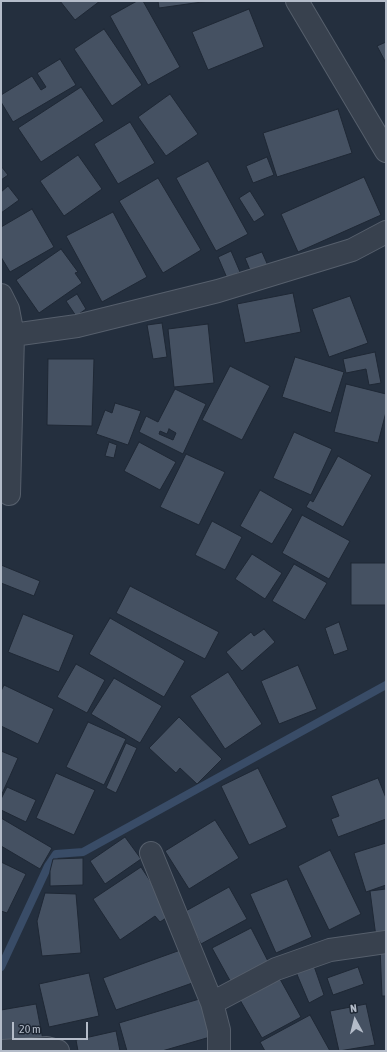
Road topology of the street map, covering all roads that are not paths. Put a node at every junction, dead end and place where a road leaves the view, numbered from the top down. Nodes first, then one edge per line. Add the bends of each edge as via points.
1 (297, 1) edge
2 (386, 151) edge
3 (386, 232) edge
4 (1, 295) edge
5 (13, 335) junction
6 (9, 494) dead end
7 (151, 853) dead end
8 (386, 942) edge
9 (212, 1003) junction
10 (3, 1051) edge
11 (58, 1051) edge
12 (219, 1051) edge

1 - 2 street
3 - 5 street via 352,250 218,291 77,326
4 - 5 street via 8,309
5 - 6 street
7 - 9 street
8 - 9 street via 330,950 276,969
9 - 12 street via 219,1030
10 - 11 street via 47,1048

